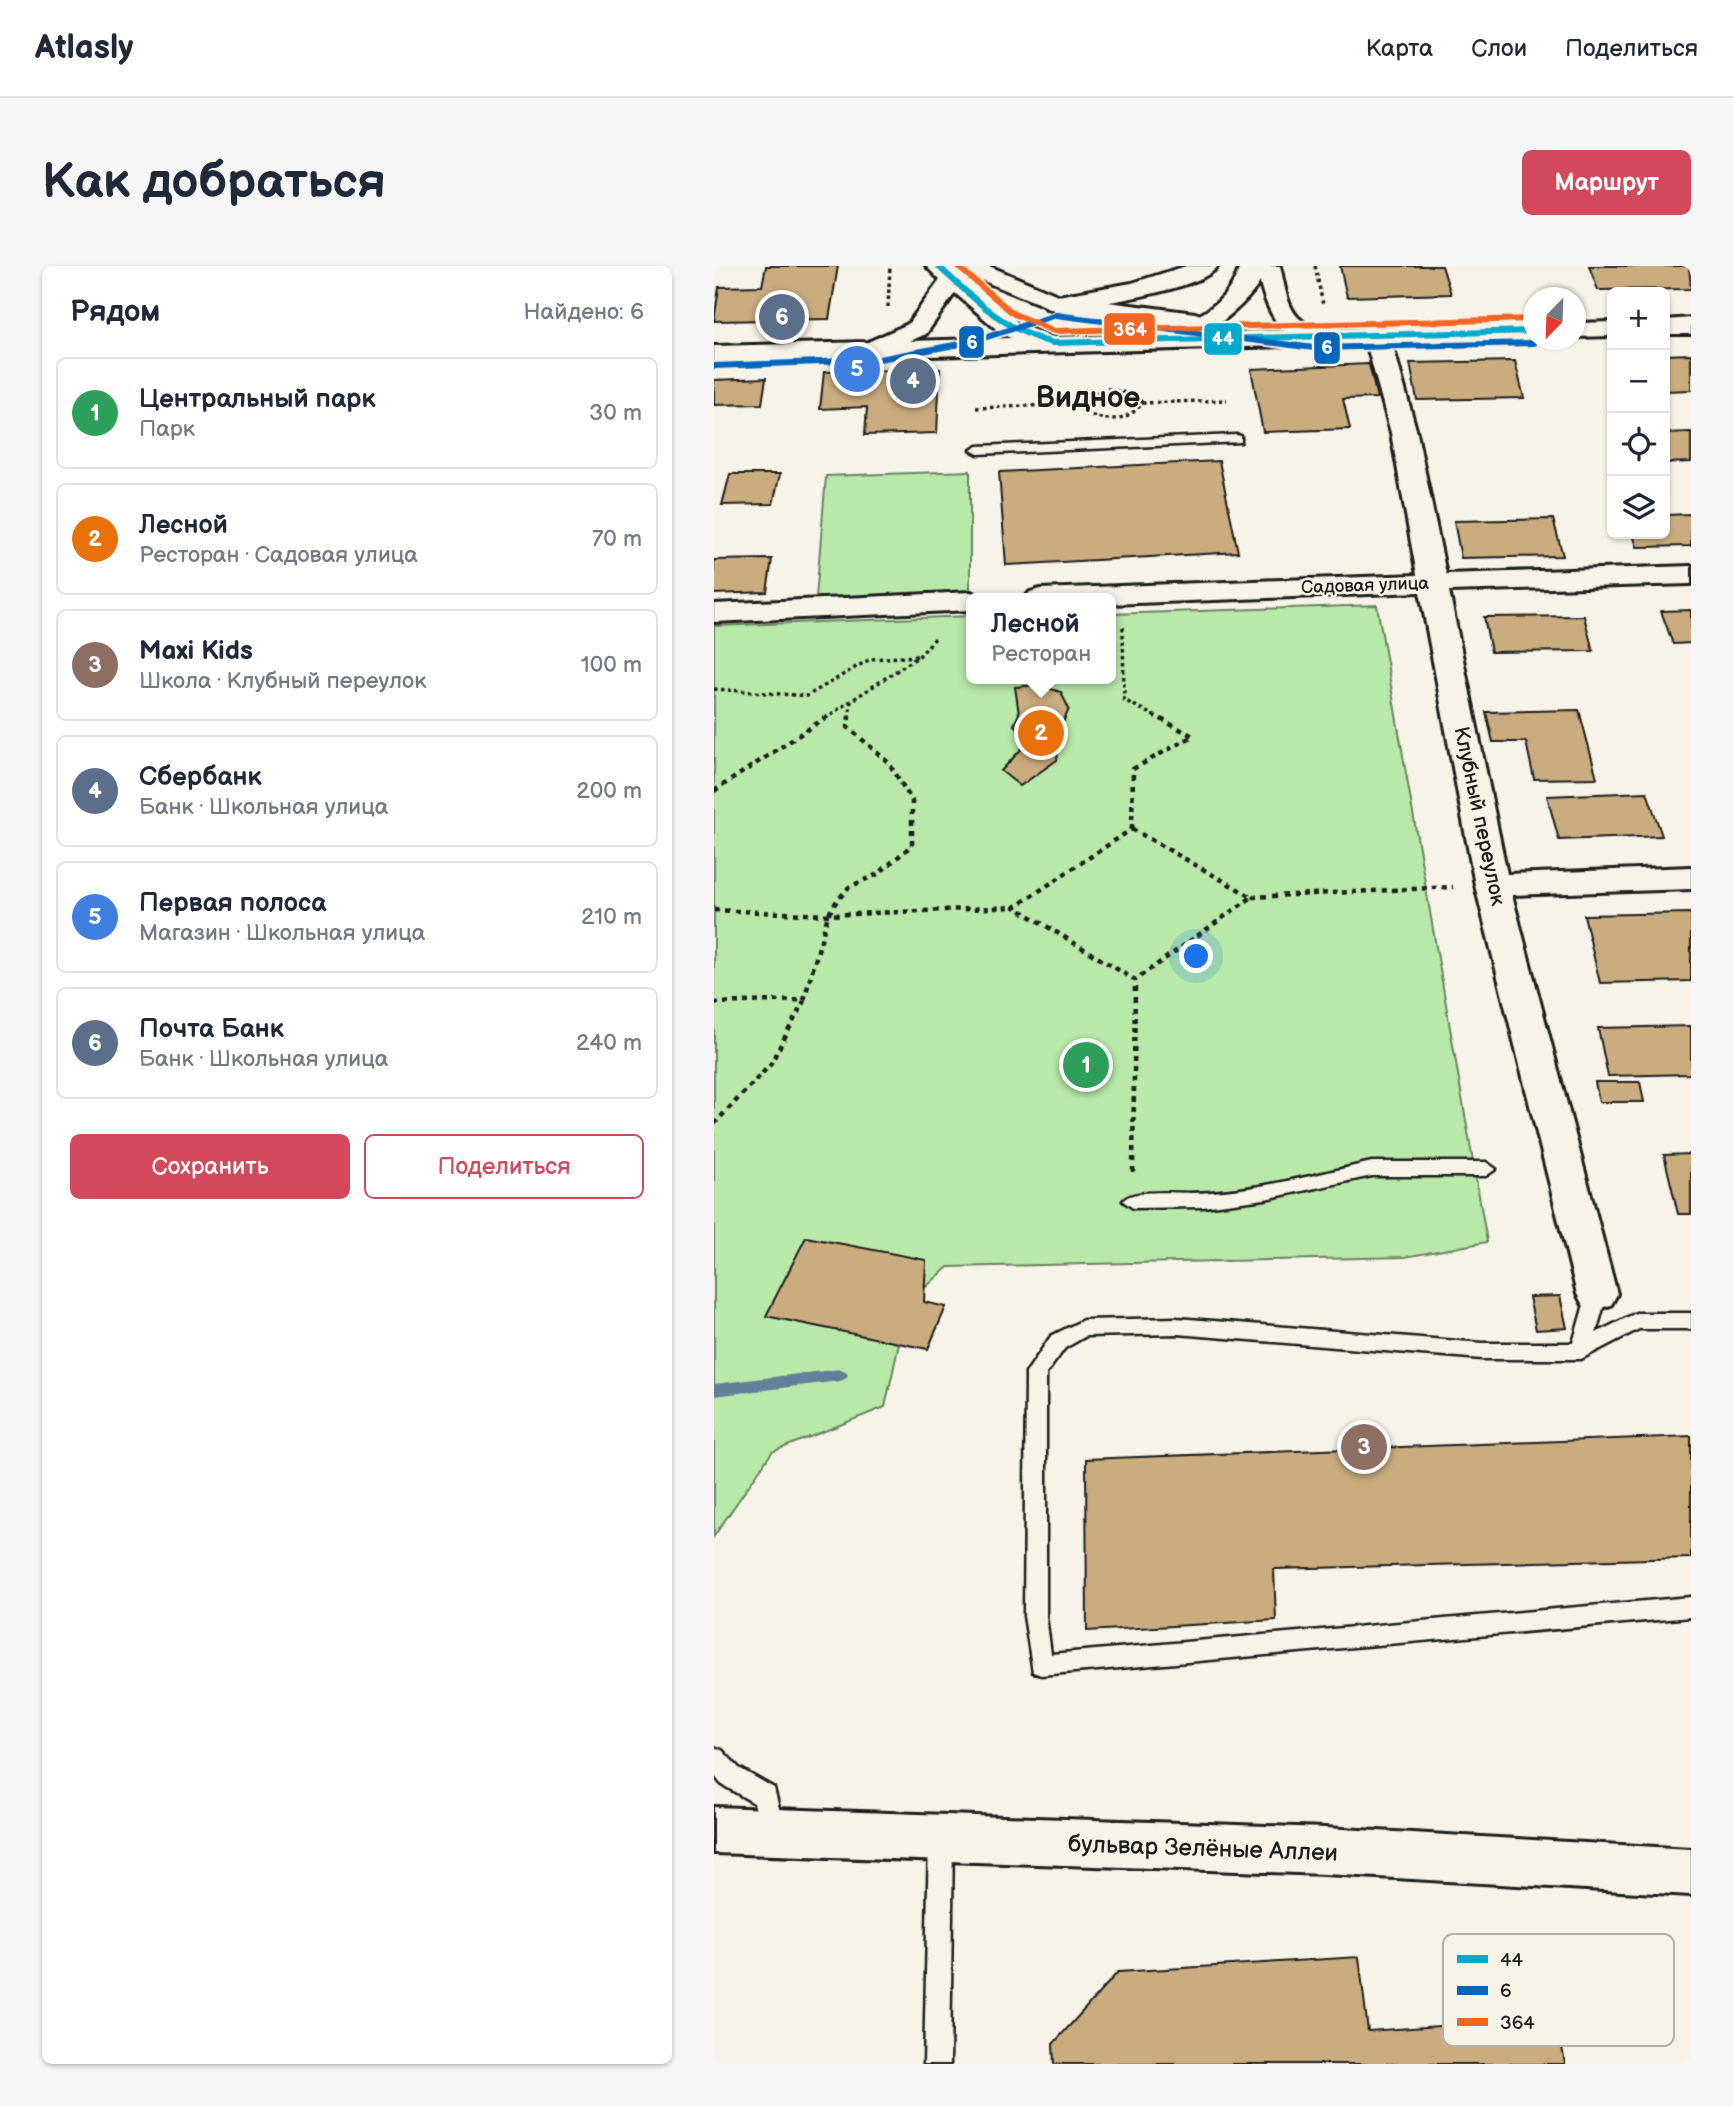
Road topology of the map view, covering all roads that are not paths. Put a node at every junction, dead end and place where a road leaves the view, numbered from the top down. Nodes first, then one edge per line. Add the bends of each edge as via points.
1 (1206, 266) edge
2 (1252, 266) edge
3 (1268, 266) edge
4 (953, 270) edge
5 (1067, 305) junction
6 (1003, 320) junction
7 (1208, 322) junction
8 (1691, 326) edge
9 (1670, 327) edge
10 (1607, 328) edge
11 (1586, 329) edge
12 (1523, 331) edge
13 (1377, 335) junction
14 (1315, 336) junction
15 (1161, 341) junction
16 (1053, 343) junction
17 (873, 348) junction
18 (714, 354) edge
19 (1236, 439) dead end
20 (978, 450) dead end
21 (1691, 575) edge
22 (1433, 582) junction
23 (1116, 595) edge
24 (966, 601) edge
25 (714, 613) edge
26 (1691, 878) edge
27 (1505, 885) junction
28 (1486, 1169) dead end
29 (1133, 1201) road end
30 (1597, 1294) joint
31 (1691, 1321) edge
32 (1581, 1351) junction
33 (1691, 1607) edge
34 (714, 1758) edge
35 (714, 1830) edge
36 (773, 1832) junction
37 (940, 1839) junction
38 (1691, 1872) edge
39 (937, 2064) edge

1 - 5 street via 1184,277
2 - 7 street via 1250,281 1232,304
3 - 14 street via 1283,320
4 - 5 street
4 - 6 street
4 - 17 street via 917,328
5 - 6 street
5 - 7 street
5 - 16 street via 1095,318 1094,330
6 - 16 street via 1029,339
6 - 17 street
7 - 14 street
7 - 15 street
8 - 9 street
10 - 11 street
12 - 13 street
13 - 14 street
13 - 22 street, Клубный переулок via 1410,432
14 - 15 street
15 - 16 street
16 - 17 street
17 - 18 street
19 - 20 lane
21 - 22 street, Садовая улица
22 - 23 street, Садовая улица
22 - 27 street, Клубный переулок
24 - 25 street
26 - 27 street
27 - 30 street, Клубный переулок
28 - 29 lane via 1372,1169 1265,1192 1203,1200
30 - 32 lane
31 - 32 lane via 1636,1321
32 - 33 lane via 1482,1351 1177,1326 1083,1328 1058,1342 1036,1373 1035,1616 1041,1665
34 - 36 lane via 730,1776 765,1796
35 - 36 street, бульвар Зелёные Аллеи
36 - 37 street, бульвар Зелёные Аллеи
37 - 38 street, бульвар Зелёные Аллеи via 1325,1851
37 - 39 lane

